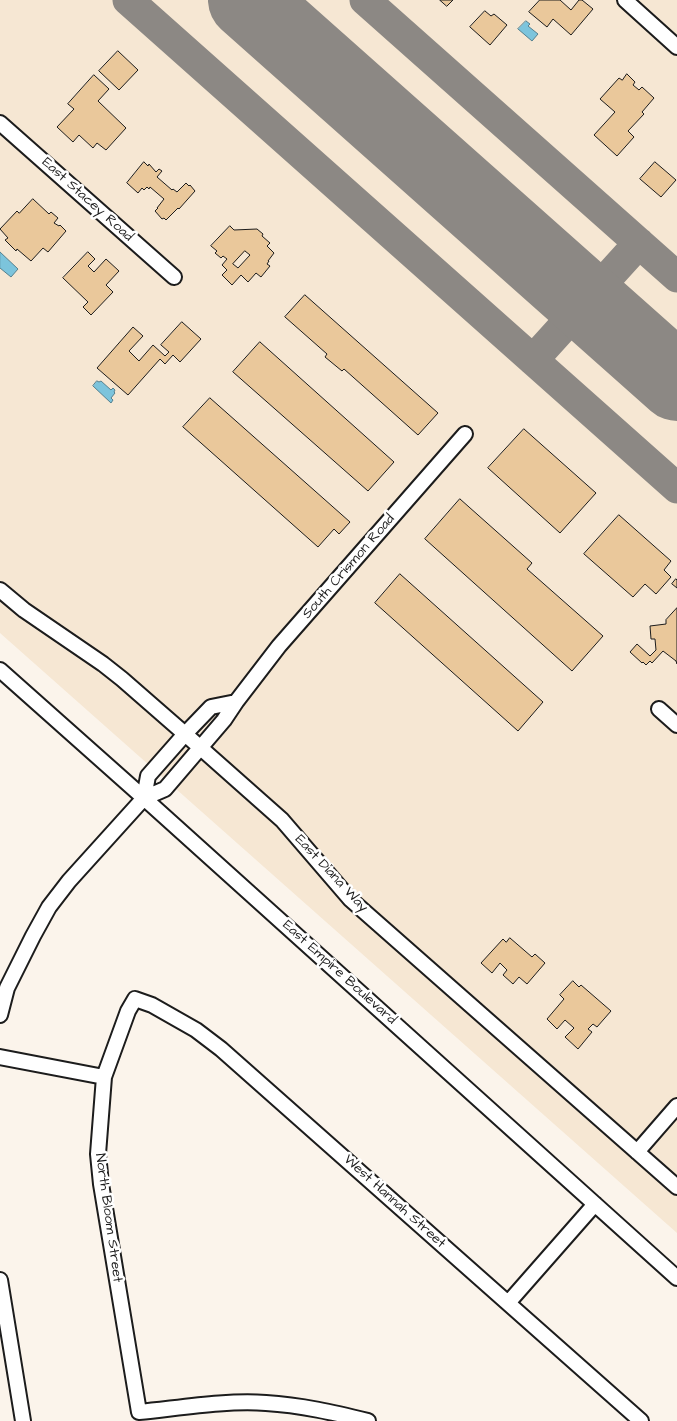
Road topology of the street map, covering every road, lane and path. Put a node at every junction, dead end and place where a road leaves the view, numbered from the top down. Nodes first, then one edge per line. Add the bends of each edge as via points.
1 (625, 0) edge
2 (677, 46) edge
3 (0, 123) edge
4 (174, 277) dead end
5 (465, 434) dead end
6 (0, 590) edge
7 (0, 670) edge
8 (236, 702) junction
9 (659, 709) dead end
10 (677, 725) edge
11 (185, 734) junction
12 (200, 747) junction
13 (144, 798) junction
14 (136, 999) joint
15 (0, 1015) edge
16 (0, 1057) edge
17 (104, 1077) junction
18 (677, 1106) edge
19 (637, 1152) junction
20 (677, 1188) edge
21 (595, 1204) junction
22 (677, 1278) edge
23 (0, 1280) edge
24 (508, 1303) junction
25 (22, 1421) edge
26 (368, 1421) edge
27 (641, 1421) edge

1 - 2 street
3 - 4 street, East Stacey Road
5 - 8 street, South Crismon Road via 279,646
6 - 11 street, East Diana Way via 116,674
7 - 13 street, East Empire Boulevard
8 - 11 street via 211,707
8 - 12 street, South Crismon Road
9 - 10 street
11 - 12 street, East Diana Way
11 - 13 street via 148,776
12 - 13 street, South Crismon Road via 165,789
12 - 19 street, East Diana Way via 282,820 350,899
13 - 15 street via 69,881 50,907 7,988
13 - 21 street, East Empire Boulevard
14 - 17 street, North Bloom Street via 128,1011
14 - 24 street, West Hannah Street via 196,1030 221,1049
16 - 17 street
17 - 26 street, North Bloom Street via 98,1154 101,1184 139,1412 265,1403 322,1410
18 - 19 street
19 - 20 street, East Diana Way
21 - 22 street, East Empire Boulevard
21 - 24 street
23 - 25 street
24 - 27 street, West Hannah Street

